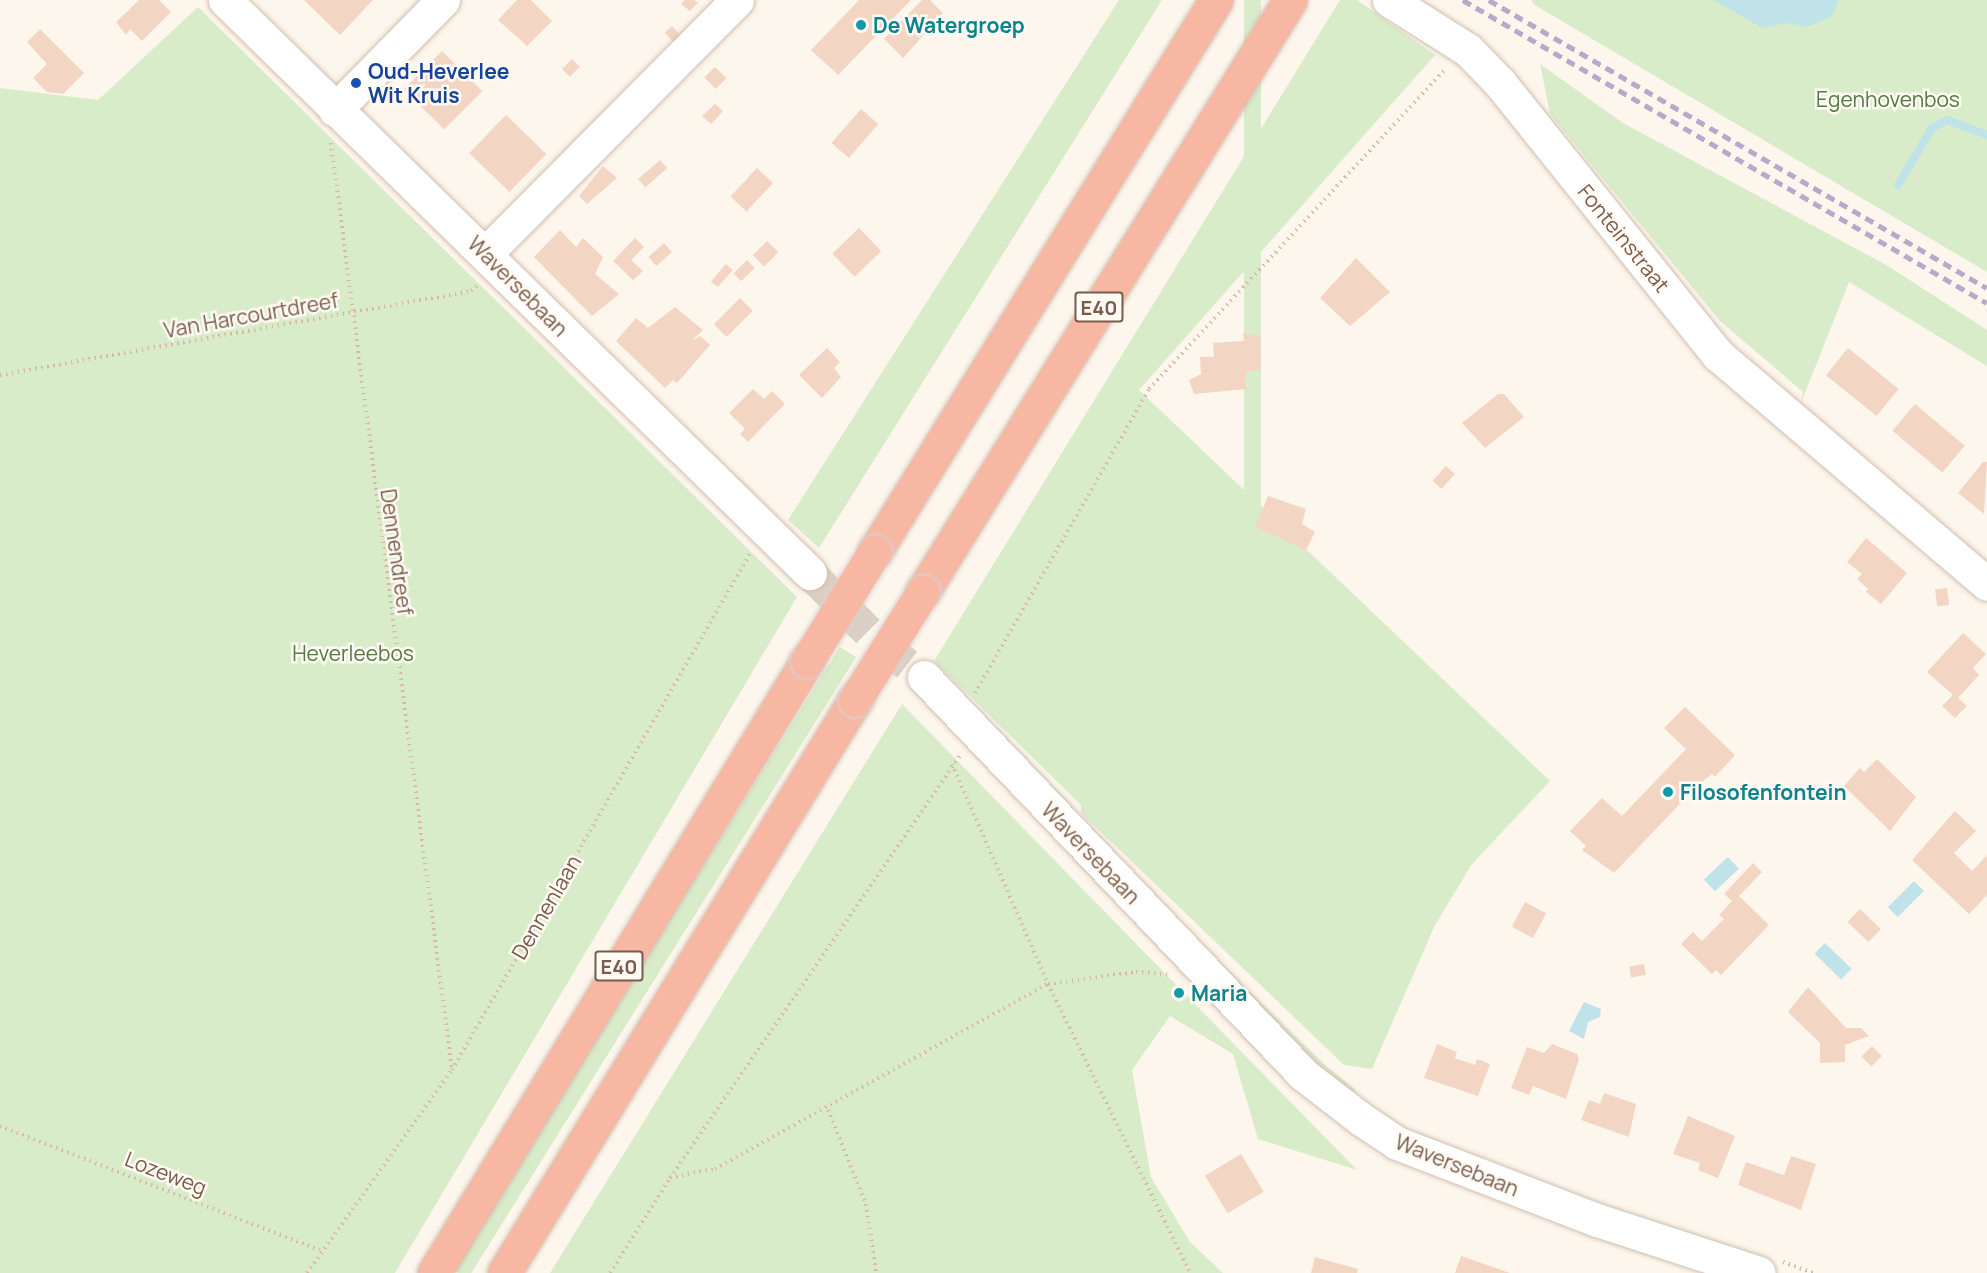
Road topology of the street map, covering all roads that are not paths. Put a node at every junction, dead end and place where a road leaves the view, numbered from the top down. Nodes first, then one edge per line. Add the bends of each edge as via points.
1 (225, 0) edge
2 (443, 0) edge
3 (737, 0) edge
4 (1216, 0) edge
5 (1389, 0) edge
6 (1283, 12) edge
7 (335, 110) junction
8 (492, 260) junction
9 (810, 573) tunnel mouth
10 (1987, 584) edge
11 (920, 683) tunnel mouth
12 (1767, 1266) edge
13 (434, 1273) edge
14 (504, 1273) edge

1 - 7 street, Waversebaan
2 - 7 street
3 - 8 street
4 - 13 highway, E40, bridge
5 - 10 street, Fonteinstraat via 1468,50 1718,356
6 - 14 highway, E40, bridge
7 - 8 street, Waversebaan
8 - 9 street, Waversebaan
11 - 12 street, Waversebaan via 968,746 1030,790 1304,1075 1397,1143 1597,1220

